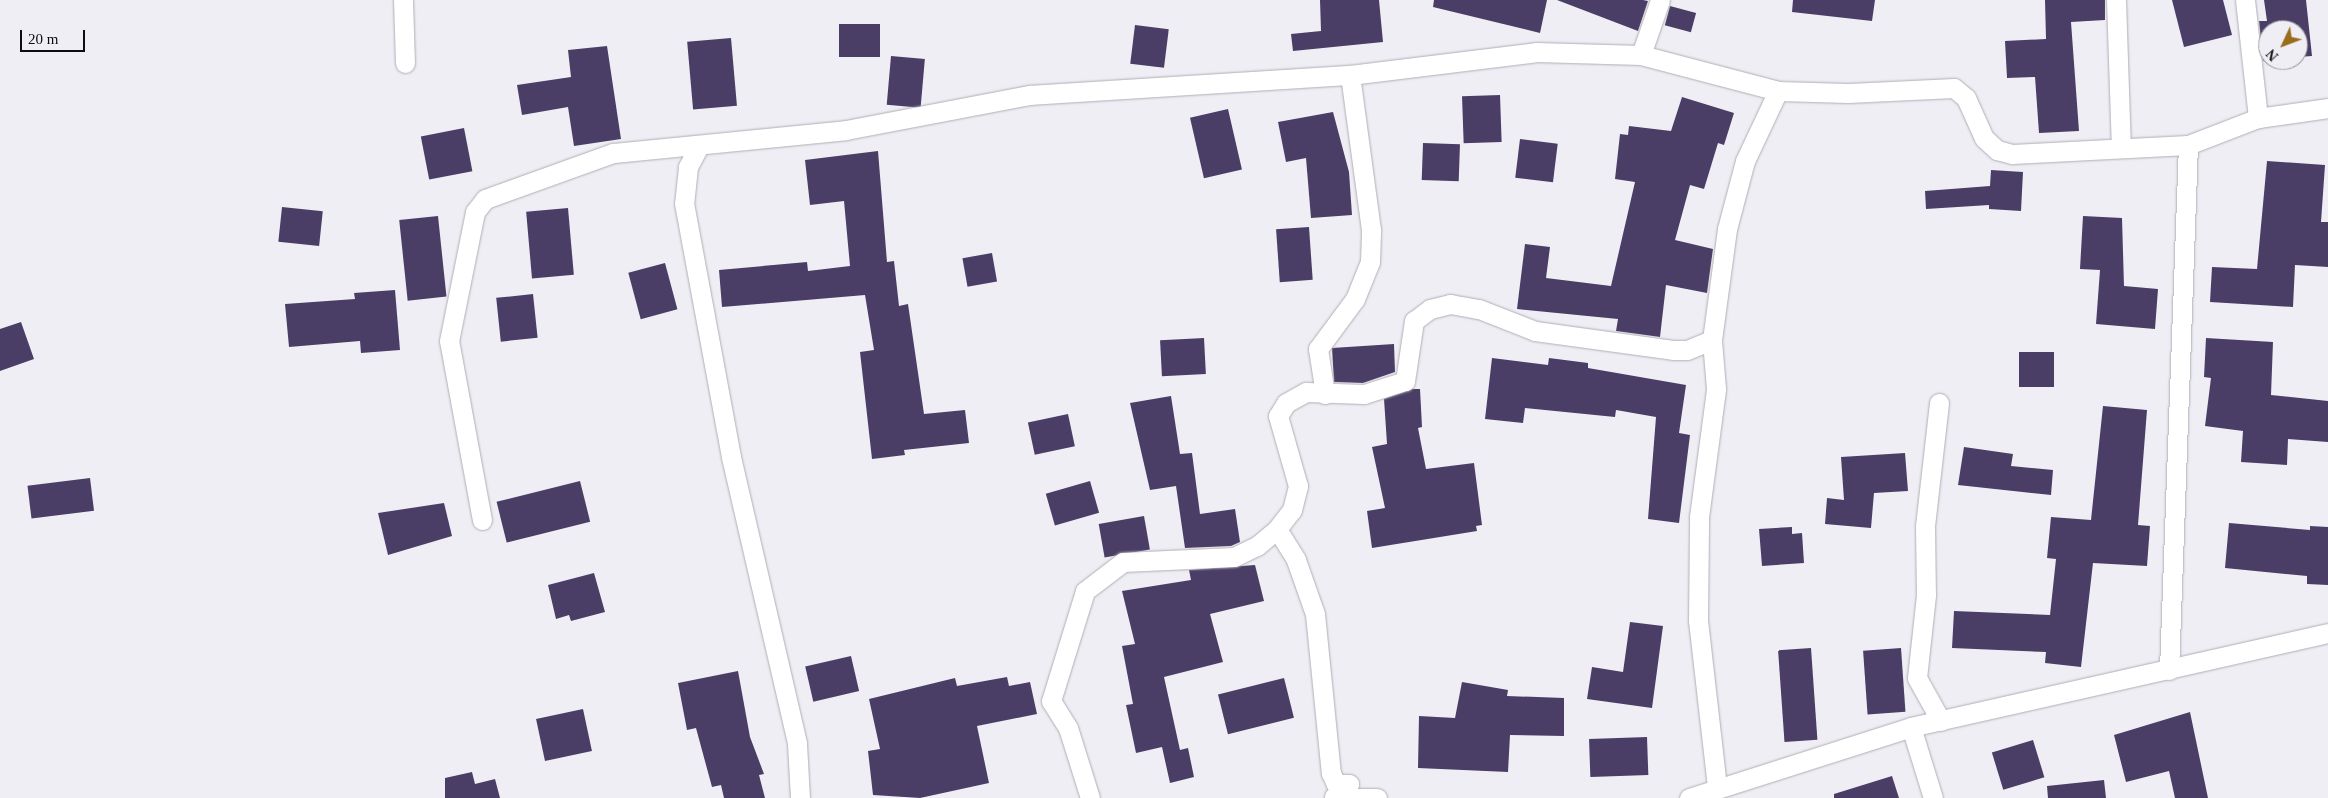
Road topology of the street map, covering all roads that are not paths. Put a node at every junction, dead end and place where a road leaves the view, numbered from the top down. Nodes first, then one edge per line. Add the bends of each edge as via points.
1 (402, 0) edge
2 (1660, 0) edge
3 (2116, 0) edge
4 (2244, 0) edge
5 (1641, 55) junction
6 (405, 63) dead end
7 (1350, 74) junction
8 (1778, 91) junction
9 (2328, 108) edge
10 (2258, 118) junction
11 (2188, 145) junction
12 (698, 146) junction
13 (2121, 148) junction
14 (1712, 340) junction
15 (1325, 394) junction
16 (1939, 403) dead end
17 (482, 520) dead end
18 (1277, 529) junction
19 (2328, 633) edge
20 (2170, 670) junction
21 (1941, 720) junction
22 (1911, 727) junction
23 (1717, 787) junction
24 (800, 798) edge
25 (1090, 798) edge
26 (1339, 798) edge
27 (1355, 798) edge
28 (1377, 798) edge
29 (1689, 798) edge
30 (1933, 798) edge

1 - 6 street
2 - 5 street
3 - 13 street
4 - 10 street
5 - 7 street via 1536,52
5 - 8 street
7 - 12 street via 1030,95 846,130
7 - 15 street via 1371,254 1355,299 1318,349
8 - 13 street via 1848,93 1954,88 1966,98 1984,138 1997,150
8 - 14 street via 1745,161 1727,229
9 - 10 street
10 - 11 street
11 - 13 street
11 - 20 street
12 - 17 street via 613,153 485,199 475,212 449,341
12 - 24 street via 688,167 684,202 731,457 797,744
14 - 15 street via 1687,350 1673,350 1535,331 1478,309 1450,304 1430,309 1414,321 1405,381 1364,394
14 - 23 street via 1716,389 1699,517 1698,621
15 - 18 street via 1306,392 1286,403 1278,416 1298,486 1292,510
16 - 21 street via 1925,526 1926,595 1917,678
18 - 25 street via 1257,546 1234,557 1123,562 1085,591 1051,701 1068,728
18 - 26 street via 1296,560 1315,614 1331,773 1336,784 1349,784 1334,796
19 - 20 street
20 - 21 street
21 - 22 street
22 - 23 street
22 - 30 street
23 - 29 street
27 - 28 street

